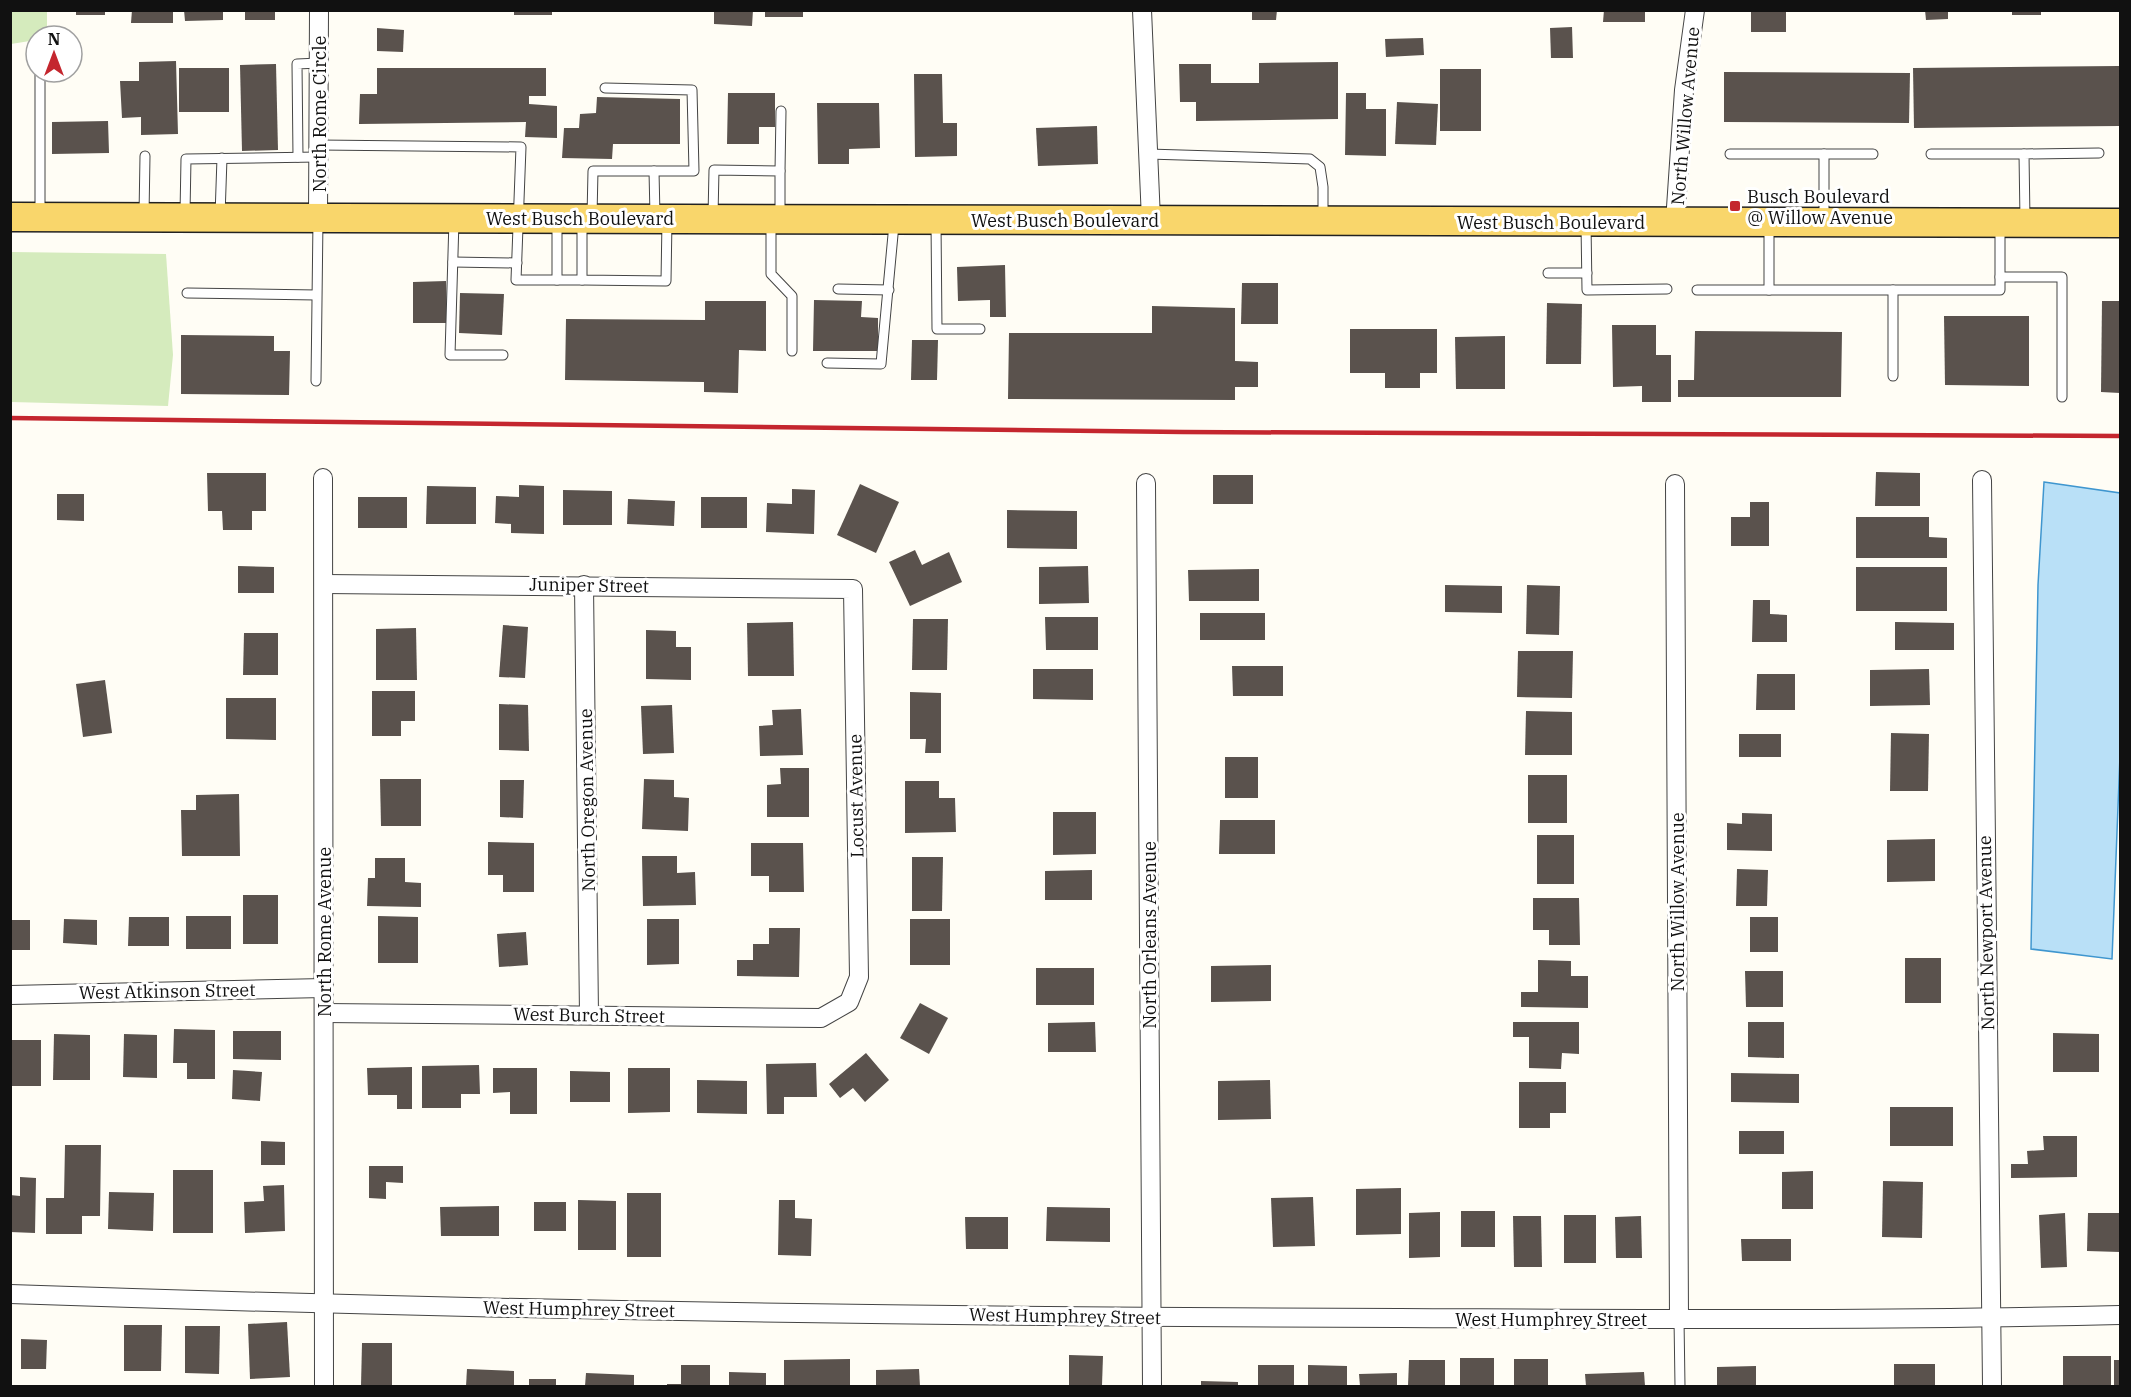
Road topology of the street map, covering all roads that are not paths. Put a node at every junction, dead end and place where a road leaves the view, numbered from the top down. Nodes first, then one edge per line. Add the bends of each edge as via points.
1 (319, 10) edge
2 (1142, 10) edge
3 (1695, 10) edge
4 (319, 63) junction
5 (40, 84) edge
6 (604, 88) dead end
7 (781, 111) dead end
8 (318, 151) junction
9 (2099, 153) dead end
10 (1148, 154) junction
11 (1730, 154) dead end
12 (1824, 154) junction
13 (1873, 154) dead end
14 (1931, 154) dead end
15 (2024, 154) junction
16 (145, 156) dead end
17 (298, 157) junction
18 (222, 158) junction
19 (654, 171) junction
20 (780, 171) junction
21 (40, 217) junction
22 (144, 217) junction
23 (185, 217) junction
24 (220, 217) junction
25 (318, 217) junction
26 (10, 218) edge
27 (454, 218) junction
28 (518, 218) junction
29 (577, 218) junction
30 (661, 218) junction
31 (714, 218) junction
32 (775, 219) junction
33 (894, 219) junction
34 (936, 219) junction
35 (1151, 220) junction
36 (1323, 221) junction
37 (1586, 222) junction
38 (1676, 222) junction
39 (1770, 222) junction
40 (1824, 222) junction
41 (2013, 223) junction
42 (2121, 223) edge
43 (453, 262) junction
44 (517, 263) junction
45 (1548, 273) dead end
46 (1587, 273) junction
47 (2000, 277) junction
48 (556, 280) junction
49 (582, 280) junction
50 (838, 289) dead end
51 (1667, 289) dead end
52 (889, 290) junction
53 (1696, 290) dead end
54 (1770, 290) junction
55 (1893, 290) junction
56 (187, 293) dead end
57 (316, 295) junction
58 (980, 329) dead end
59 (792, 351) dead end
60 (503, 356) dead end
61 (827, 363) dead end
62 (1893, 376) dead end
63 (316, 381) dead end
64 (2062, 398) dead end
65 (323, 478) dead end
66 (1982, 480) dead end
67 (1146, 483) dead end
68 (1675, 484) dead end
69 (324, 584) junction
70 (584, 585) junction
71 (853, 589) joint
72 (324, 988) junction
73 (10, 995) edge
74 (849, 1002) joint
75 (324, 1013) junction
76 (589, 1015) junction
77 (10, 1294) edge
78 (323, 1305) junction
79 (2121, 1316) edge
80 (1152, 1318) junction
81 (1990, 1318) junction
82 (1679, 1319) junction
83 (324, 1386) edge
84 (1152, 1386) edge
85 (1680, 1386) edge
86 (1992, 1386) edge

1 - 4 street, North Rome Circle
2 - 10 street
3 - 38 street, North Willow Avenue via 1684,90
4 - 8 street, North Rome Circle
4 - 17 lane via 297,64
5 - 21 lane
6 - 19 lane via 692,90 694,171
7 - 20 lane
8 - 17 lane
8 - 25 street, North Rome Circle
8 - 28 lane via 520,147
9 - 15 lane
10 - 35 street
10 - 36 lane via 1310,159 1320,166
11 - 12 lane
12 - 13 lane
12 - 40 lane
14 - 15 lane
15 - 41 lane
16 - 22 lane
17 - 18 lane
18 - 23 lane via 186,159
18 - 24 lane
19 - 29 lane via 592,171
19 - 30 lane
20 - 31 lane via 714,170
20 - 32 lane
21 - 22 main road, West Busch Boulevard
21 - 26 main road, West Busch Boulevard
22 - 23 main road, West Busch Boulevard
23 - 24 main road, West Busch Boulevard
24 - 25 main road, West Busch Boulevard
25 - 27 main road, West Busch Boulevard
25 - 57 lane
27 - 28 main road, West Busch Boulevard
27 - 43 lane
28 - 29 main road, West Busch Boulevard
28 - 44 lane
29 - 30 main road, West Busch Boulevard
29 - 48 lane
29 - 49 lane
30 - 31 main road, West Busch Boulevard
30 - 49 lane via 666,281
31 - 32 main road, West Busch Boulevard
32 - 33 main road, West Busch Boulevard
32 - 59 lane via 771,274 792,296
33 - 34 main road, West Busch Boulevard
33 - 52 lane
34 - 35 main road, West Busch Boulevard
34 - 58 lane via 937,329
35 - 36 main road, West Busch Boulevard
36 - 37 main road, West Busch Boulevard
37 - 38 main road, West Busch Boulevard
37 - 46 lane
38 - 39 main road, West Busch Boulevard
39 - 40 main road, West Busch Boulevard
39 - 54 lane
40 - 41 main road, West Busch Boulevard
41 - 42 main road, West Busch Boulevard
41 - 47 lane
43 - 44 lane
43 - 60 lane via 450,355
44 - 48 lane via 516,280
45 - 46 lane
46 - 51 lane via 1587,290
47 - 55 lane via 2000,290
47 - 64 lane via 2062,277
48 - 49 lane
50 - 52 lane
52 - 61 lane via 881,364
53 - 54 lane
54 - 55 lane
55 - 62 lane
56 - 57 lane
57 - 63 lane
65 - 69 street, North Rome Avenue
66 - 81 street, North Newport Avenue
67 - 80 street, North Orleans Avenue
68 - 82 street, North Willow Avenue
69 - 70 street, Juniper Street
69 - 72 street, North Rome Avenue
70 - 71 street, Juniper Street
70 - 76 street, North Oregon Avenue
71 - 74 street, Locust Avenue via 859,977
72 - 73 street, West Atkinson Street
72 - 75 street, North Rome Avenue
74 - 76 street, West Burch Street via 821,1018
75 - 76 street, West Burch Street
75 - 78 street, North Rome Avenue
77 - 78 street, West Humphrey Street
78 - 80 street, West Humphrey Street
78 - 83 street, North Rome Avenue
79 - 81 street, West Humphrey Street
80 - 82 street, West Humphrey Street
80 - 84 street, North Orleans Avenue
81 - 82 street, West Humphrey Street
81 - 86 street, North Newport Avenue
82 - 85 lane

